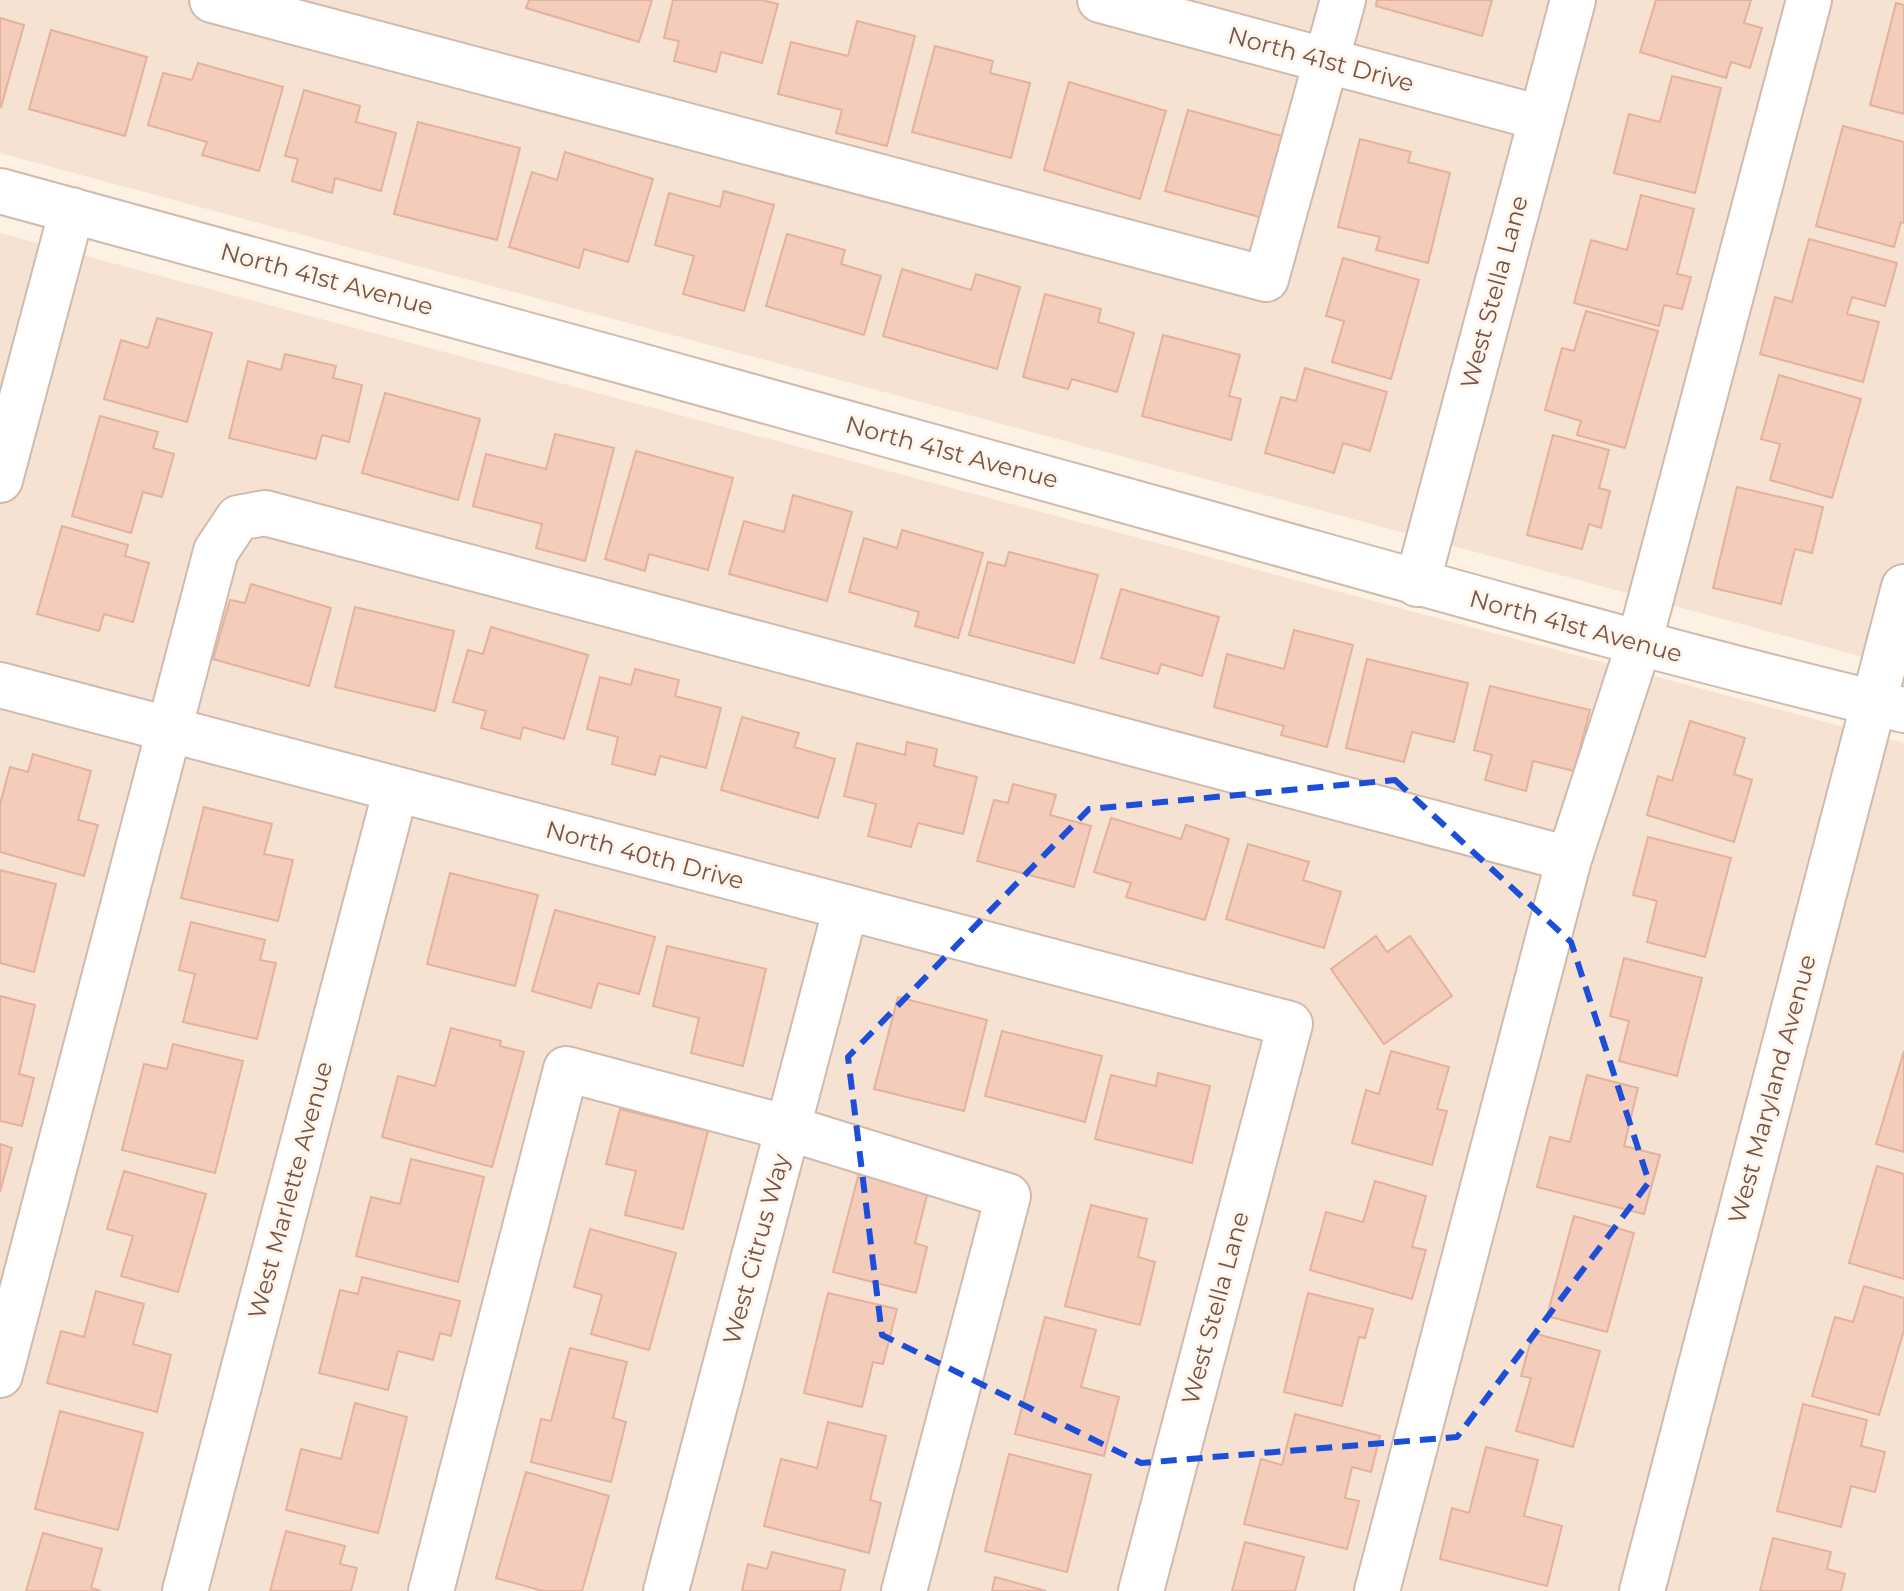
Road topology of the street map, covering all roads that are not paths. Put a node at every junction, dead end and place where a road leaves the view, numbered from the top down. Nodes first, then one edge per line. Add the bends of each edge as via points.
1 (212, 0) edge
2 (1100, 0) edge
3 (1343, 0) edge
4 (1573, 0) edge
5 (1809, 0) edge
6 (1328, 61) junction
7 (1541, 118) junction
8 (0, 191) edge
9 (72, 210) junction
10 (0, 480) edge
11 (1417, 584) junction
12 (1904, 587) edge
13 (1639, 644) junction
14 (0, 685) edge
15 (1888, 706) edge
16 (169, 729) junction
17 (396, 789) junction
18 (1569, 859) junction
19 (846, 907) junction
20 (1290, 1024) joint
21 (788, 1128) junction
22 (0, 1375) edge
23 (185, 1591) edge
24 (431, 1591) edge
25 (666, 1591) edge
26 (904, 1591) edge
27 (1141, 1591) edge
28 (1377, 1591) edge
29 (1642, 1591) edge

1 - 6 street via 1266,279
2 - 6 street, North 41st Drive
3 - 6 street
4 - 7 street, West Stella Lane
5 - 13 street
6 - 7 street, North 41st Drive
7 - 11 street, West Stella Lane
8 - 9 street, North 41st Avenue
9 - 10 street
9 - 11 street, North 41st Avenue
11 - 13 street, North 41st Avenue
12 - 15 street, West Maryland Avenue
13 - 15 street, North 41st Avenue
13 - 18 street
14 - 16 street, North 40th Drive
15 - 29 street, West Maryland Avenue
16 - 17 street, North 40th Drive
16 - 18 street via 216,551 238,518 265,513
16 - 22 street
17 - 19 street, North 40th Drive
17 - 23 street, West Marlette Avenue
18 - 28 street
19 - 20 street, North 40th Drive
19 - 21 street, West Citrus Way
20 - 27 street, West Stella Lane
21 - 24 street via 566,1069
21 - 25 street, West Citrus Way
21 - 26 street via 1008,1196

